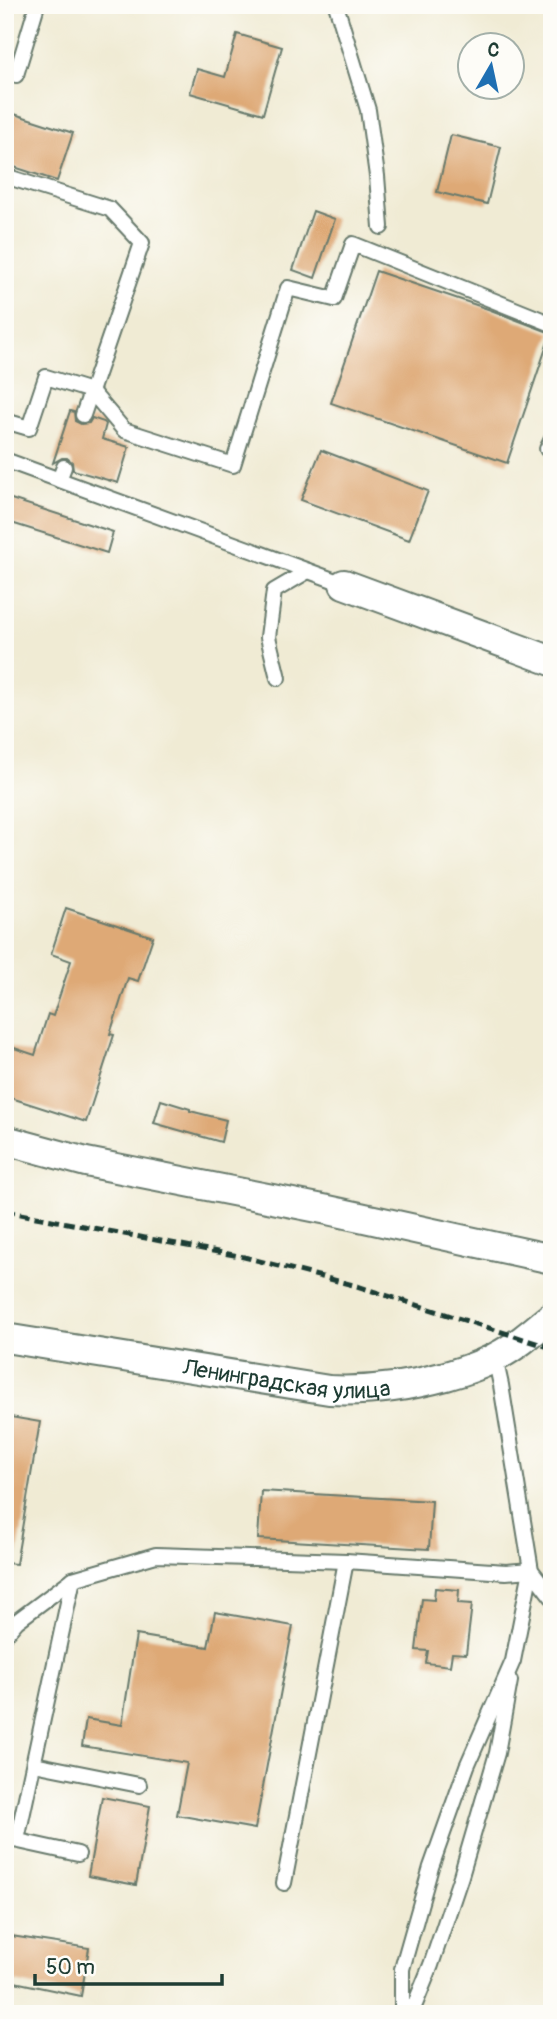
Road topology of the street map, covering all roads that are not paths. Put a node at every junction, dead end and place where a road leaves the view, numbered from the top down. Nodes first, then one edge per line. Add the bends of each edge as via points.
1 (37, 5) edge
2 (336, 5) edge
3 (16, 75) dead end
4 (5, 176) edge
5 (381, 227) dead end
6 (552, 324) edge
7 (90, 391) junction
8 (83, 415) dead end
9 (5, 421) edge
10 (5, 460) edge
11 (308, 571) junction
12 (344, 584) joint
13 (552, 661) edge
14 (278, 678) dead end
15 (5, 1140) edge
16 (552, 1259) edge
17 (552, 1316) edge
18 (5, 1338) edge
19 (495, 1358) junction
20 (346, 1561) junction
21 (531, 1570) junction
22 (73, 1579) junction
23 (552, 1597) edge
24 (5, 1635) edge
25 (513, 1661) junction
26 (34, 1764) junction
27 (139, 1785) dead end
28 (11, 1839) edge
29 (78, 1854) dead end
30 (284, 1883) dead end
31 (402, 2014) edge
32 (411, 2014) edge

1 - 3 lane
2 - 5 lane via 368,110
4 - 7 lane via 110,209 142,243
6 - 7 lane via 353,244 334,299 288,288 233,465 124,430
7 - 8 lane
7 - 9 lane via 47,377 29,428
10 - 11 lane via 62,473
11 - 12 lane
11 - 14 lane via 274,591 268,637
12 - 13 street
15 - 16 street via 86,1162
17 - 19 street, Ленинградская улица
18 - 19 street, Ленинградская улица via 329,1390 408,1386
19 - 21 lane
20 - 21 lane via 476,1571
20 - 22 lane via 156,1555
20 - 30 lane
21 - 23 lane
21 - 25 lane
22 - 24 lane
22 - 26 lane
25 - 31 lane via 467,1766 431,1867 402,1969
25 - 32 lane via 498,1753 461,1876
26 - 27 lane
26 - 28 lane
28 - 29 lane

